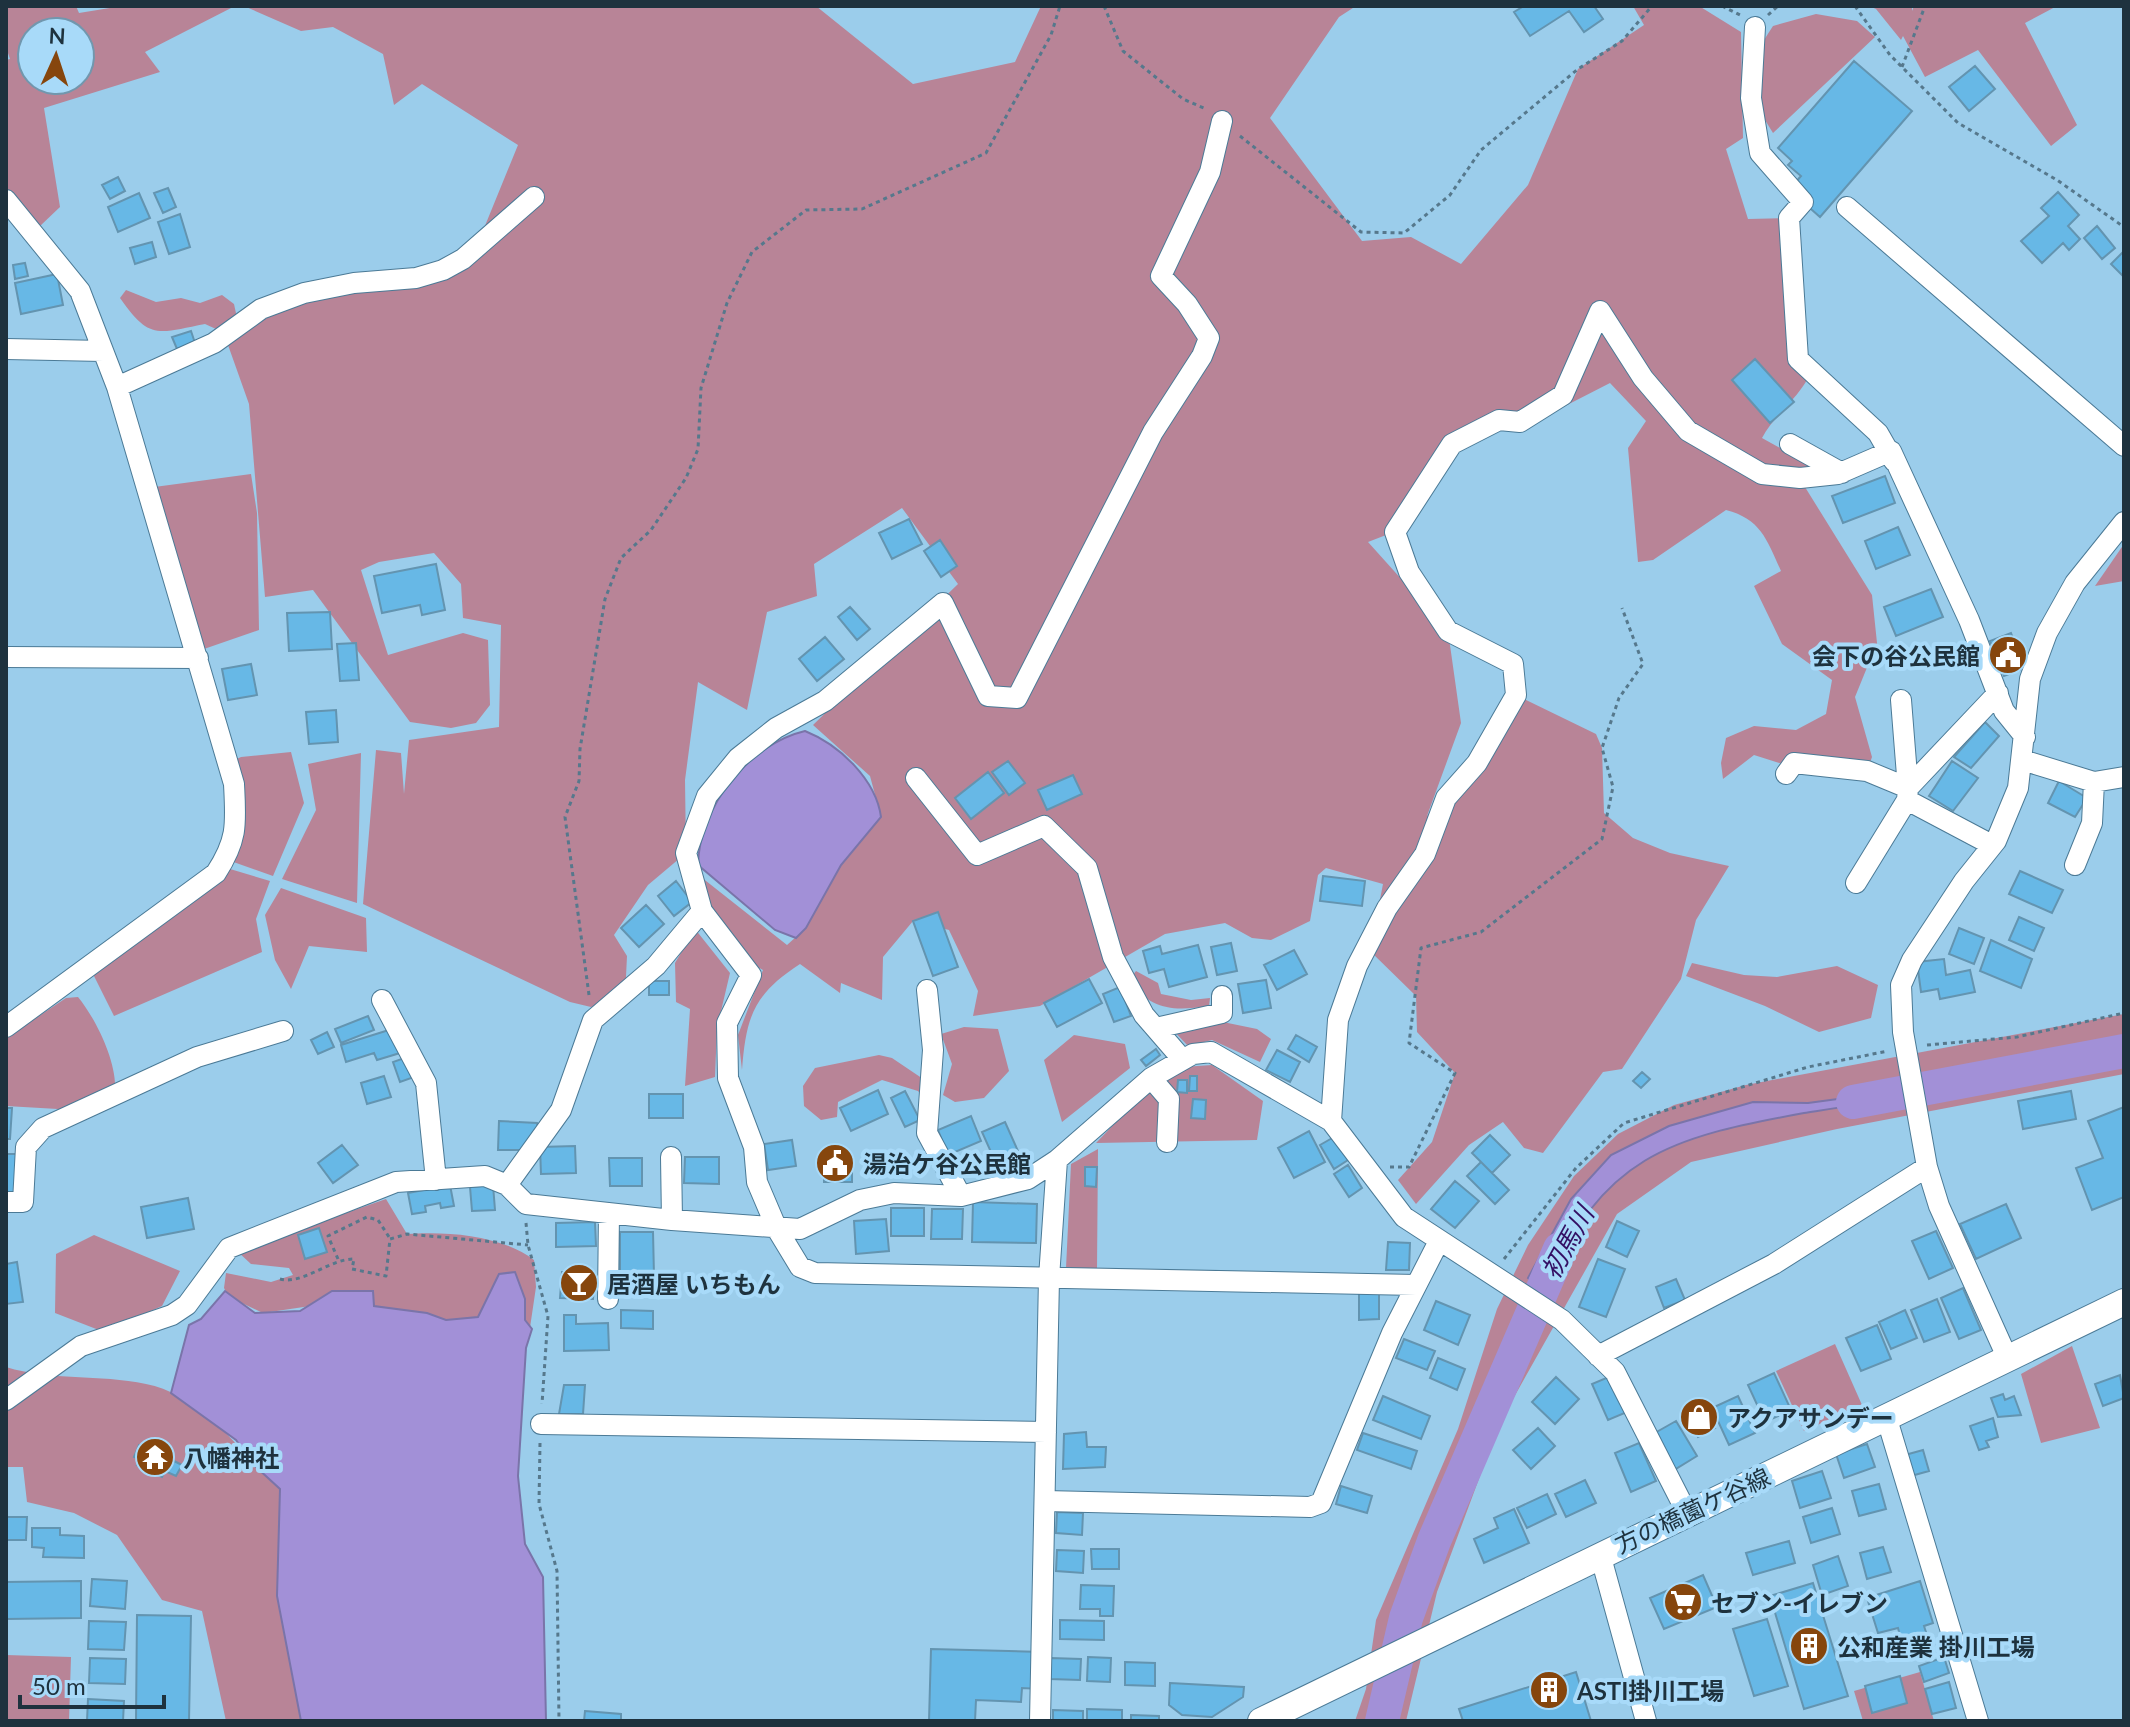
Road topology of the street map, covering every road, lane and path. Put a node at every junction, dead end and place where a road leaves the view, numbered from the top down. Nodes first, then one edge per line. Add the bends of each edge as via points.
1 (1060, 6) edge
2 (1104, 6) edge
3 (1652, 6) edge
4 (1855, 6) edge
5 (1925, 6) edge
6 (1755, 27) dead end
7 (1902, 67) junction
8 (1222, 121) junction
9 (534, 197) dead end
10 (6, 200) edge
11 (1847, 207) dead end
12 (2124, 227) edge
13 (6, 349) edge
14 (103, 351) junction
15 (117, 387) junction
16 (1790, 444) dead end
17 (2124, 446) edge
18 (1891, 451) junction
19 (1842, 473) junction
20 (2124, 522) edge
21 (1622, 608) dead end
22 (6, 657) edge
23 (198, 658) junction
24 (1998, 693) junction
25 (1901, 700) dead end
26 (2025, 737) junction
27 (2022, 760) junction
28 (1786, 774) dead end
29 (2124, 777) edge
30 (916, 778) dead end
31 (2094, 782) junction
32 (1908, 794) junction
33 (1992, 845) junction
34 (2075, 865) dead end
35 (1856, 883) dead end
36 (702, 911) junction
37 (927, 990) dead end
38 (1222, 996) dead end
39 (382, 1000) dead end
40 (591, 1007) dead end
41 (2124, 1013) edge
42 (6, 1027) edge
43 (1156, 1028) junction
44 (283, 1031) dead end
45 (1905, 1048) junction
46 (1183, 1060) junction
47 (1151, 1078) junction
48 (1331, 1121) junction
49 (1167, 1142) dead end
50 (671, 1157) dead end
51 (1057, 1160) junction
52 (1927, 1167) junction
53 (1366, 1168) junction
54 (436, 1180) junction
55 (507, 1185) junction
56 (961, 1196) junction
57 (6, 1202) edge
58 (609, 1213) junction
59 (672, 1220) junction
60 (777, 1229) junction
61 (390, 1239) junction
62 (1439, 1241) junction
63 (338, 1259) junction
64 (1491, 1275) junction
65 (1049, 1278) junction
66 (280, 1279) dead end
67 (1416, 1285) junction
68 (608, 1299) dead end
69 (2124, 1302) edge
70 (1598, 1356) junction
71 (2007, 1357) junction
72 (6, 1400) edge
73 (1886, 1416) junction
74 (541, 1424) junction
75 (1046, 1432) junction
76 (1045, 1501) junction
77 (1687, 1513) junction
78 (1600, 1554) junction
79 (559, 1721) edge
80 (1040, 1721) edge
81 (1261, 1721) edge
82 (1646, 1721) edge
83 (1978, 1721) edge

1 - 40 path via 1051,35 986,153 862,209 806,210 752,252 727,303 701,388 698,449 686,478 651,530 621,558 605,599 579,781 565,817
2 - 8 path via 1123,51 1183,99
3 - 8 path via 1622,41 1578,69 1481,150 1450,195 1404,233 1361,232
4 - 7 path
5 - 7 path
6 - 18 street via 1751,98 1760,153 1803,202 1789,218 1798,359 1841,395
7 - 12 path via 1958,123 2057,180
8 - 36 street via 1210,172 1161,276 1209,338 1153,432 1017,698 988,696 943,603 825,701 776,728 738,758 707,796 686,853
9 - 15 street via 443,270 304,293 261,309 214,343
10 - 14 street via 80,291
11 - 17 street
13 - 14 street
14 - 15 street
15 - 23 street
16 - 19 street
18 - 19 street
18 - 24 street via 1905,496 1950,578
19 - 48 street via 1800,478 1762,474 1688,431 1643,378 1600,311 1563,395 1520,422 1499,420 1452,444 1395,532 1409,572 1448,631 1513,664 1516,695 1477,763 1446,798 1425,854 1387,908 1357,966 1338,1020
20 - 26 street via 2075,583 2047,633 2030,679
21 - 53 path via 1643,664 1619,698 1602,748 1613,787 1602,839 1481,932 1421,948 1409,1043 1455,1073 1409,1167
22 - 23 street
23 - 42 street via 234,784 232,849 216,873
24 - 26 street via 2004,711
24 - 32 street
25 - 32 street
26 - 27 street
27 - 31 street
27 - 33 street via 2018,788
28 - 32 street via 1794,763 1867,771
29 - 31 street
30 - 43 street via 977,855 1044,826 1087,868 1113,957
31 - 34 street via 2092,823
32 - 33 street
32 - 35 street
33 - 45 street via 1956,893 1901,985
36 - 55 street via 656,966 593,1020 561,1110
36 - 60 street via 751,975 727,1023 728,1078 754,1147 757,1182
37 - 56 street via 933,1050 927,1133
38 - 43 street via 1222,1013
39 - 54 street via 426,1083
41 - 45 path via 2017,1037
43 - 46 street
44 - 57 street via 197,1057 43,1128 26,1147 23,1202
45 - 52 street
45 - 64 path via 1808,1067 1624,1123 1576,1168
46 - 47 street
46 - 48 street via 1211,1052
47 - 49 street via 1169,1099
47 - 51 street
48 - 53 street
50 - 59 street
51 - 56 street via 1028,1179
51 - 65 street
52 - 70 street via 1774,1264
52 - 71 street via 1939,1206
53 - 62 street via 1404,1217
54 - 55 street via 485,1176
54 - 72 street via 396,1182 229,1248 187,1305 81,1346
55 - 58 street via 526,1204
56 - 60 street via 894,1193 860,1200 800,1229
58 - 59 street
58 - 68 street
59 - 60 street
60 - 65 street via 800,1267 815,1273
61 - 63 path via 386,1276 352,1269 354,1259
61 - 63 path via 378,1220 367,1217 328,1236
61 - 74 path via 407,1234 528,1245 548,1316
62 - 64 street
62 - 67 street
63 - 66 path via 289,1282
64 - 70 street via 1562,1320
65 - 67 street
65 - 75 street
67 - 76 street via 1321,1503 1310,1507
69 - 71 main road, 方の橋薗ケ谷線
70 - 77 street via 1615,1372
71 - 73 main road, 方の橋薗ケ谷線
73 - 77 main road, 方の橋薗ケ谷線
73 - 83 street
74 - 75 street
74 - 79 path via 539,1504 557,1571
75 - 76 street
76 - 80 street
77 - 78 main road, 方の橋薗ケ谷線
78 - 81 main road, 方の橋薗ケ谷線
78 - 82 street

